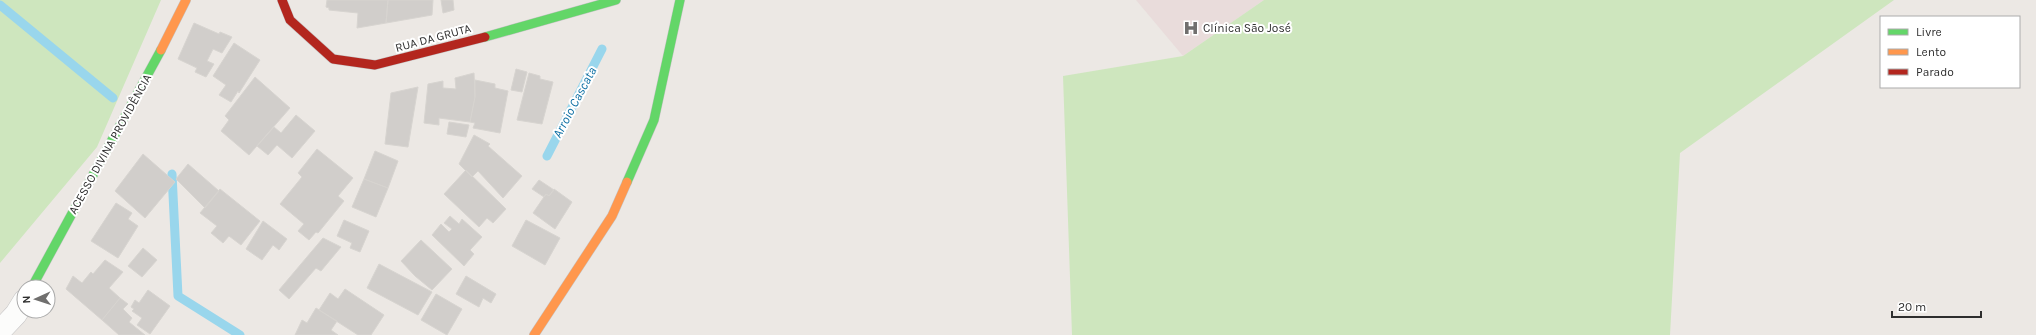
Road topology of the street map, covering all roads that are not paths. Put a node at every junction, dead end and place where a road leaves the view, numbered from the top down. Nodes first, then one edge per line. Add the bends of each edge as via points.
1 (186, 0) edge
2 (282, 0) edge
3 (616, 0) edge
4 (680, 0) edge
5 (36, 279) edge
6 (16, 314) edge
7 (0, 331) edge
8 (534, 335) edge

1 - 5 street, ACESSO DIVINA PROVIDÊNCIA via 131,107
2 - 3 street, RUA DA GRUTA via 290,20 333,59 375,65
4 - 8 street via 654,120 616,209
6 - 7 street

